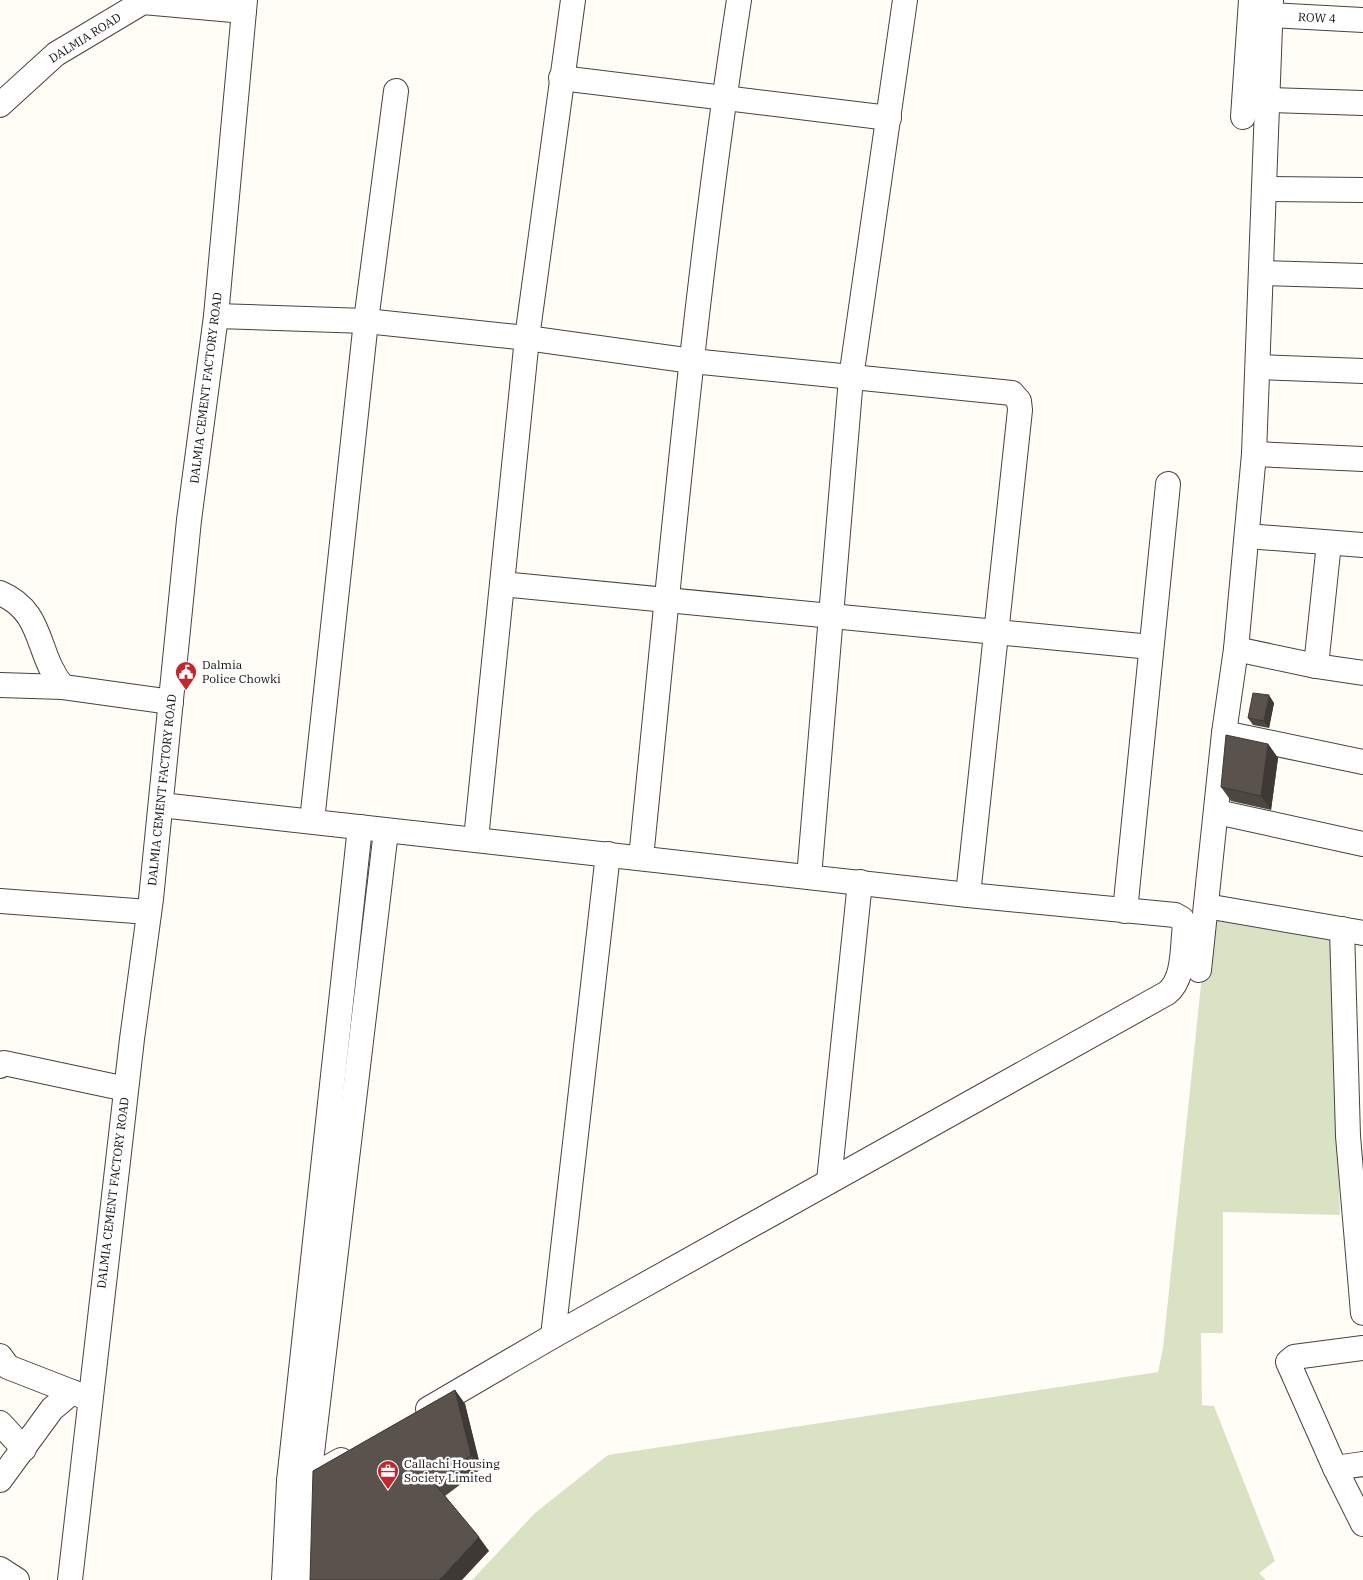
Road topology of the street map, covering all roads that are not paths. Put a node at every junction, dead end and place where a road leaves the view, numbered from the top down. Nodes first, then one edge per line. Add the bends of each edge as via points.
1 (573, 0) edge
2 (739, 0) edge
3 (905, 0) edge
4 (1251, 0) edge
5 (245, 6) edge
6 (1270, 8) edge
7 (1363, 20) edge
8 (561, 78) junction
9 (396, 91) dead end
10 (724, 98) junction
11 (1267, 100) junction
12 (1363, 103) edge
13 (0, 105) edge
14 (1243, 117) dead end
15 (889, 118) junction
16 (1264, 189) junction
17 (1363, 190) edge
18 (1262, 273) junction
19 (1363, 276) edge
20 (216, 316) junction
21 (366, 321) junction
22 (527, 338) junction
23 (692, 361) junction
24 (1259, 367) junction
25 (1363, 371) edge
26 (851, 378) junction
27 (1254, 454) junction
28 (1363, 459) edge
29 (1168, 484) dead end
30 (1247, 536) junction
31 (1329, 543) junction
32 (1363, 545) edge
33 (502, 584) junction
34 (0, 593) edge
35 (667, 600) junction
36 (831, 616) junction
37 (995, 631) junction
38 (1152, 646) junction
39 (1236, 649) junction
40 (1316, 666) junction
41 (1363, 673) edge
42 (0, 685) edge
43 (63, 686) junction
44 (171, 702) junction
45 (1224, 733) junction
46 (1363, 762) edge
47 (161, 805) junction
48 (1217, 812) junction
49 (312, 821) junction
50 (360, 827) junction
51 (386, 831) junction
52 (476, 839) junction
53 (1363, 844) edge
54 (608, 854) junction
55 (641, 858) junction
56 (809, 877) junction
57 (860, 882) junction
58 (968, 895) junction
59 (0, 901) edge
60 (1206, 906) junction
61 (149, 912) junction
62 (1125, 912) junction
63 (351, 913) junction
64 (376, 918) junction
65 (1352, 931) edge
66 (1199, 970) dead end
67 (0, 1066) edge
68 (126, 1089) junction
69 (1356, 1135) edge
70 (829, 1181) junction
71 (1363, 1313) edge
72 (553, 1336) junction
73 (1363, 1348) edge
74 (3, 1366) edge
75 (80, 1396) junction
76 (410, 1419) edge
77 (0, 1422) edge
78 (24, 1449) junction
79 (360, 1449) edge
80 (1363, 1464) edge
81 (1335, 1468) junction
82 (0, 1480) edge
83 (299, 1480) junction
84 (1363, 1524) edge
85 (0, 1568) edge
86 (17, 1580) edge
87 (70, 1580) edge
88 (284, 1580) edge
89 (302, 1580) edge

1 - 8 street
2 - 10 street
3 - 15 street
4 - 14 street
5 - 13 street, DALMIA ROAD via 143,2 56,54
5 - 20 street, DALMIA CEMENT FACTORY ROAD
6 - 7 street, ROW 4
6 - 11 street
8 - 10 street
8 - 22 street
9 - 21 street
10 - 15 street
10 - 23 street
11 - 12 street
11 - 16 street
15 - 26 street
16 - 17 street
16 - 18 street
18 - 19 street
18 - 24 street
20 - 21 street
20 - 44 street, DALMIA CEMENT FACTORY ROAD via 189,520
21 - 22 street
21 - 49 street
22 - 23 street
22 - 33 street
23 - 26 street
23 - 35 street
24 - 25 street
24 - 27 street
26 - 36 street
26 - 37 street via 1012,393 1019,400
27 - 28 street
27 - 30 street
29 - 38 street
30 - 31 street
30 - 39 street
31 - 32 street
31 - 40 street
33 - 35 street
33 - 52 street
34 - 43 street via 16,600 32,619 53,674
35 - 36 street
35 - 55 street
36 - 37 street
36 - 56 street
37 - 38 street
37 - 58 street
38 - 62 street
39 - 40 street
39 - 45 street
40 - 41 street
42 - 43 street
43 - 44 street
44 - 47 street, DALMIA CEMENT FACTORY ROAD
45 - 46 street
45 - 48 street
47 - 49 street
47 - 61 street, DALMIA CEMENT FACTORY ROAD
48 - 53 street
48 - 60 street
49 - 50 street
50 - 51 street
50 - 63 street
51 - 52 street
51 - 64 street
52 - 54 street
54 - 55 street
54 - 72 street
55 - 56 street
56 - 57 street
57 - 58 street
57 - 70 street
58 - 62 street
59 - 61 street
60 - 65 street
60 - 66 street
61 - 68 street, DALMIA CEMENT FACTORY ROAD
62 - 70 street via 1175,915 1182,919 1185,925 1174,988
63 - 64 street
63 - 83 street
64 - 83 street
65 - 69 street
67 - 68 street via 4,1063
68 - 75 street, DALMIA CEMENT FACTORY ROAD
69 - 71 street
70 - 72 street
72 - 76 street
73 - 81 street via 1294,1357 1288,1362
74 - 75 street
75 - 78 street via 52,1409
75 - 87 street, DALMIA CEMENT FACTORY ROAD
77 - 78 street
78 - 82 street
79 - 83 street
80 - 81 street
81 - 84 street
83 - 88 street
83 - 89 street
85 - 86 street

